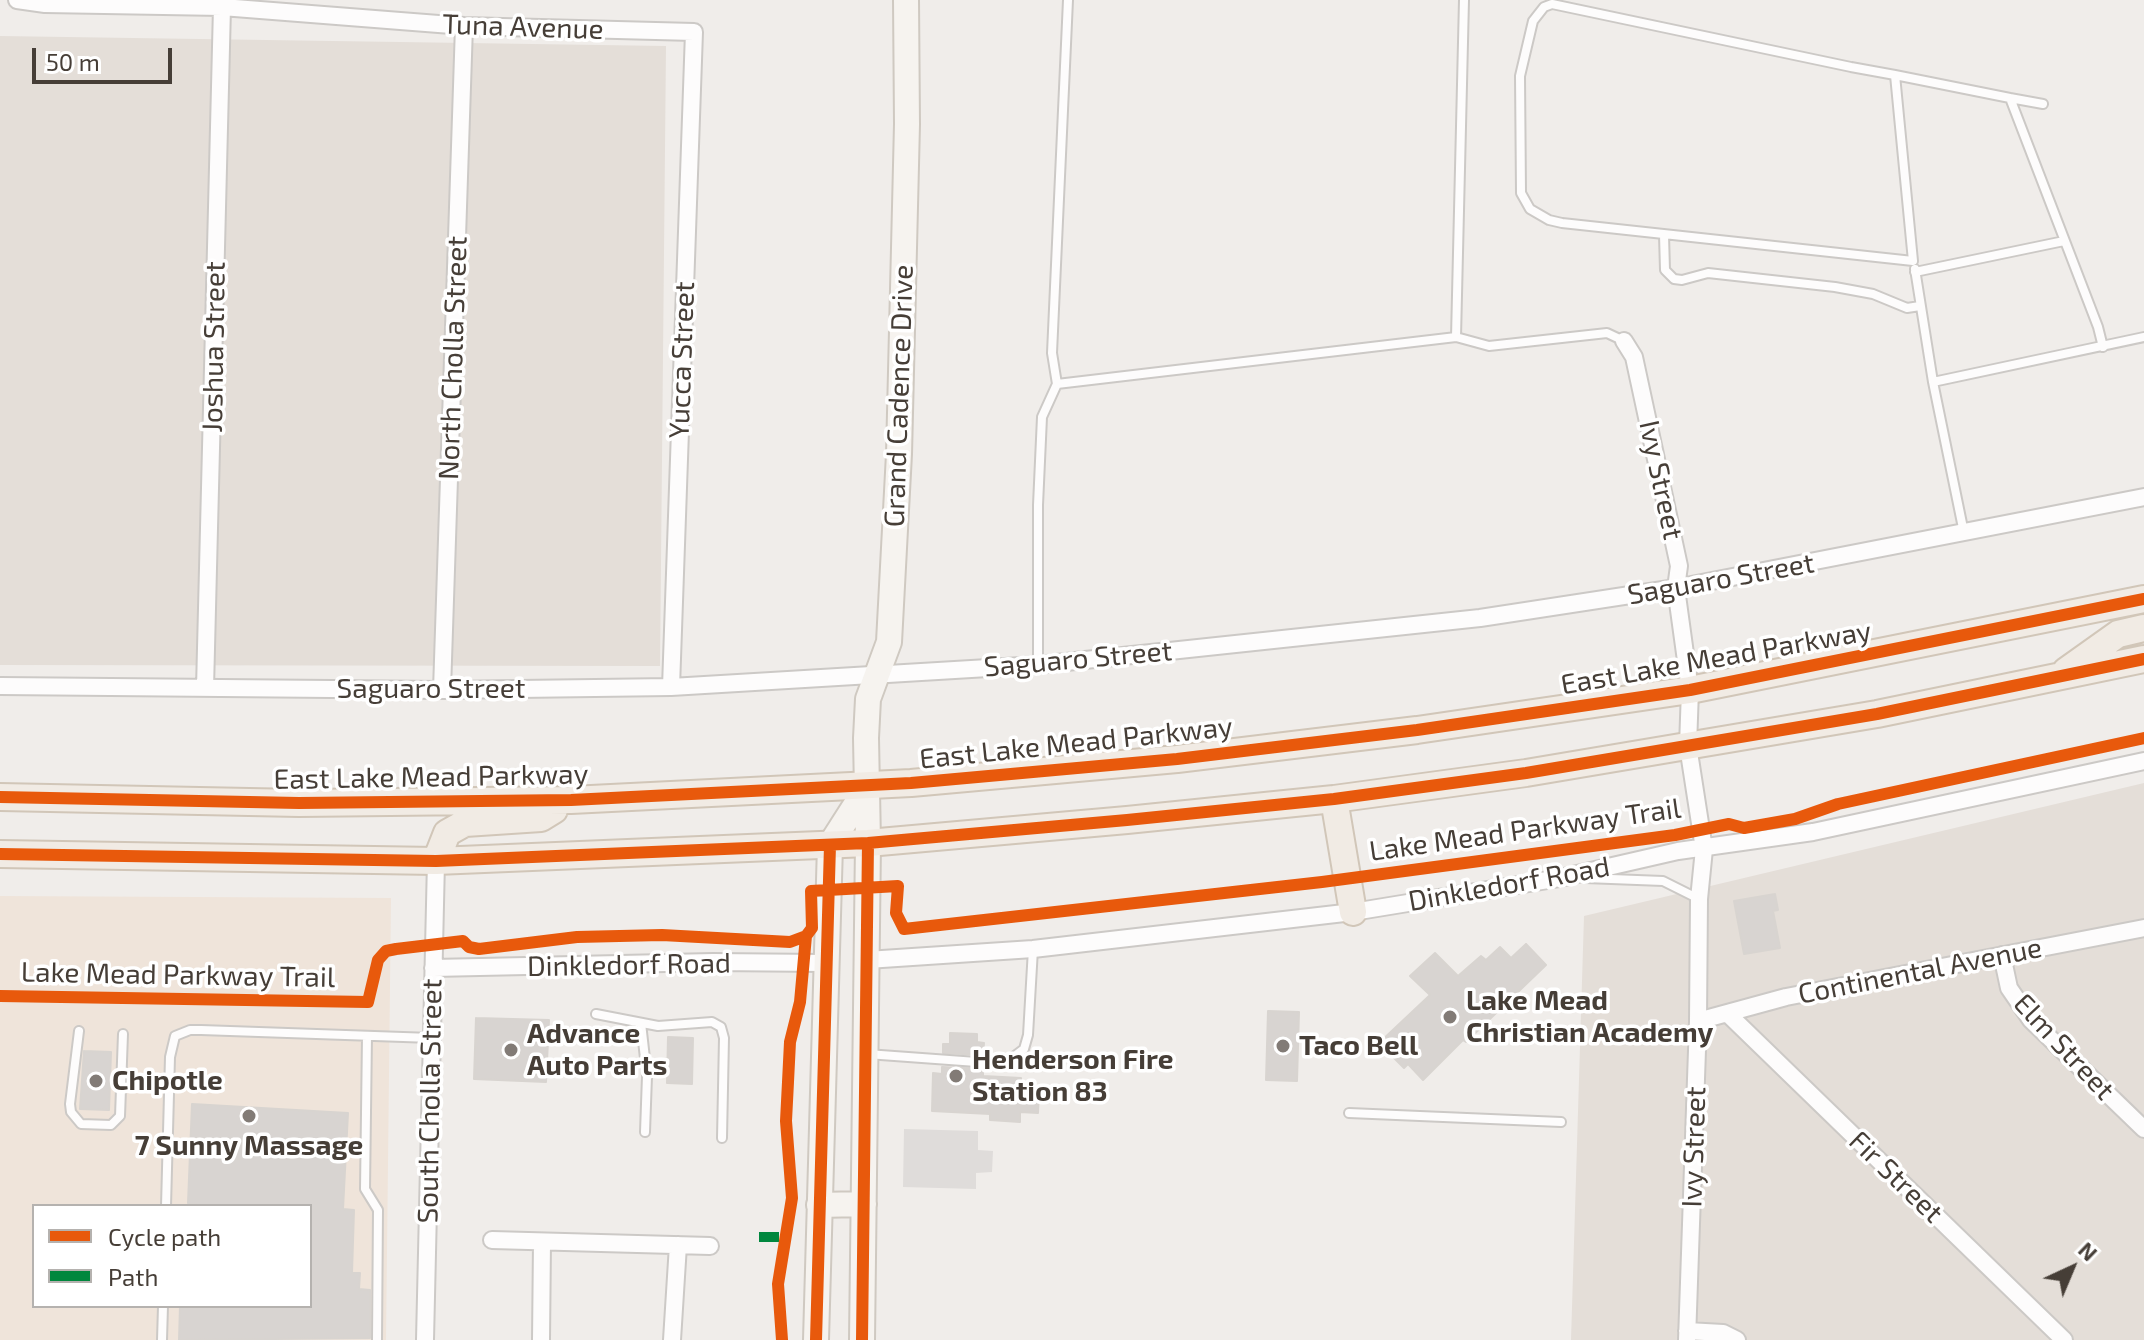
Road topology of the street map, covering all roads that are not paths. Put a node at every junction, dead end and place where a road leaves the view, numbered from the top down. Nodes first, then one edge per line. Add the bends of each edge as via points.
1 (17, 0) edge
2 (906, 0) edge
3 (1068, 0) edge
4 (1464, 0) edge
5 (222, 7) junction
6 (464, 26) junction
7 (694, 32) joint
8 (1895, 75) junction
9 (2010, 98) junction
10 (2043, 104) dead end
11 (1664, 235) junction
12 (2064, 241) junction
13 (1913, 261) junction
14 (1915, 272) junction
15 (1920, 306) junction
16 (1456, 337) junction
17 (2144, 337) edge
18 (1624, 341) joint
19 (2103, 347) junction
20 (1933, 382) junction
21 (1057, 384) junction
22 (2144, 497) edge
23 (1964, 533) junction
24 (1676, 588) junction
25 (2144, 599) edge
26 (2144, 628) edge
27 (2144, 659) edge
28 (1038, 665) junction
29 (877, 675) junction
30 (2056, 678) junction
31 (0, 686) edge
32 (671, 687) junction
33 (205, 688) junction
34 (442, 690) junction
35 (1690, 690) junction
36 (1688, 746) junction
37 (2144, 761) edge
38 (867, 787) junction
39 (0, 797) edge
40 (1334, 799) junction
41 (571, 800) junction
42 (868, 843) junction
43 (830, 845) junction
44 (1704, 849) junction
45 (0, 854) edge
46 (436, 861) junction
47 (1560, 878) junction
48 (1699, 899) junction
49 (1353, 912) junction
50 (2144, 928) edge
51 (1033, 949) junction
52 (2002, 955) junction
53 (867, 960) junction
54 (825, 963) junction
55 (433, 968) junction
56 (596, 1014) dead end
57 (1728, 1014) junction
58 (1698, 1021) junction
59 (641, 1023) junction
60 (79, 1031) dead end
61 (123, 1034) dead end
62 (367, 1036) junction
63 (432, 1038) junction
64 (866, 1054) junction
65 (1349, 1113) dead end
66 (1561, 1122) dead end
67 (2144, 1129) edge
68 (645, 1132) dead end
69 (722, 1138) dead end
70 (166, 1204) edge
71 (864, 1204) junction
72 (819, 1205) junction
73 (492, 1240) dead end
74 (542, 1242) junction
75 (678, 1245) junction
76 (710, 1246) dead end
77 (163, 1308) edge
78 (1687, 1336) edge
79 (162, 1340) edge
80 (377, 1340) edge
81 (425, 1340) edge
82 (541, 1340) edge
83 (672, 1340) edge
84 (816, 1340) edge
85 (862, 1340) edge
86 (1737, 1340) edge
87 (2064, 1340) edge

1 - 5 street, Tuna Avenue
2 - 29 main road, Grand Cadence Drive via 899,454 889,642
3 - 21 lane via 1052,353
4 - 16 lane
5 - 6 street, Tuna Avenue
5 - 33 street, Joshua Street
6 - 7 street, Tuna Avenue
6 - 34 street, North Cholla Street
7 - 32 street, Yucca Street
8 - 9 lane
8 - 11 lane via 1562,4 1544,7 1533,21 1520,76 1524,201 1549,220
8 - 13 lane
9 - 10 lane
9 - 12 lane
11 - 13 lane
11 - 15 lane via 1665,270 1674,279 1708,273 1835,287 1907,308
12 - 14 lane
12 - 19 lane
13 - 14 lane
14 - 15 lane
15 - 20 lane
16 - 18 lane via 1489,346 1607,333
16 - 21 lane
17 - 19 lane
18 - 24 street, Ivy Street via 1634,357 1651,427 1679,566
19 - 20 lane
20 - 23 lane
21 - 28 lane via 1042,417
22 - 23 street, Saguaro Street
23 - 24 street, Saguaro Street
24 - 28 street, Saguaro Street via 1480,618
24 - 35 street, Ivy Street
25 - 35 main road, East Lake Mead Parkway
26 - 30 main road via 2118,634
27 - 30 main road
28 - 29 street, Saguaro Street
29 - 32 street, Saguaro Street
29 - 38 main road, Grand Cadence Drive via 868,699
30 - 36 main road
31 - 33 street, Saguaro Street
32 - 34 street, Saguaro Street
33 - 34 street, Saguaro Street
35 - 36 street, Ivy Street
35 - 38 main road, East Lake Mead Parkway via 1177,759
36 - 40 main road
36 - 44 street, Ivy Street
37 - 44 street, Dinkledorf Road via 1813,832
38 - 41 main road, East Lake Mead Parkway
38 - 42 main road, Grand Cadence Drive
38 - 43 main road
39 - 41 main road, East Lake Mead Parkway via 299,803
40 - 42 main road
40 - 49 main road
41 - 46 main road via 541,818 465,823 447,833
42 - 43 main road
42 - 53 main road, Grand Cadence Drive
43 - 46 main road
43 - 54 main road
44 - 47 street, Dinkledorf Road
44 - 48 street, Ivy Street
45 - 46 main road
46 - 55 street, South Cholla Street
47 - 48 lane via 1663,881
47 - 49 street, Dinkledorf Road
48 - 58 street, Ivy Street
49 - 51 street, Dinkledorf Road
50 - 52 street, Continental Avenue
51 - 53 street, Dinkledorf Road
51 - 64 lane via 1028,1035 1024,1049 1004,1064
52 - 57 street, Continental Avenue via 1786,997
52 - 67 street, Elm Street via 2009,988 2031,1020
53 - 64 main road, Grand Cadence Drive
54 - 55 street, Dinkledorf Road
54 - 72 main road
55 - 63 street, South Cholla Street
56 - 59 lane
57 - 58 street, Continental Avenue
57 - 87 street, Fir Street
58 - 78 street, Ivy Street
59 - 68 lane via 647,1076
59 - 69 lane via 712,1022 721,1027
60 - 61 lane via 71,1112 81,1124 105,1126 120,1116
62 - 63 lane
62 - 70 lane via 190,1030 175,1036
62 - 80 lane via 365,1189 378,1210
63 - 81 street, South Cholla Street
64 - 71 main road, Grand Cadence Drive
65 - 66 lane
71 - 72 main road
71 - 85 main road, Grand Cadence Drive
72 - 84 main road
73 - 74 street
74 - 75 street
74 - 82 street
75 - 76 street
75 - 83 street
77 - 79 lane
78 - 86 street via 1723,1333

